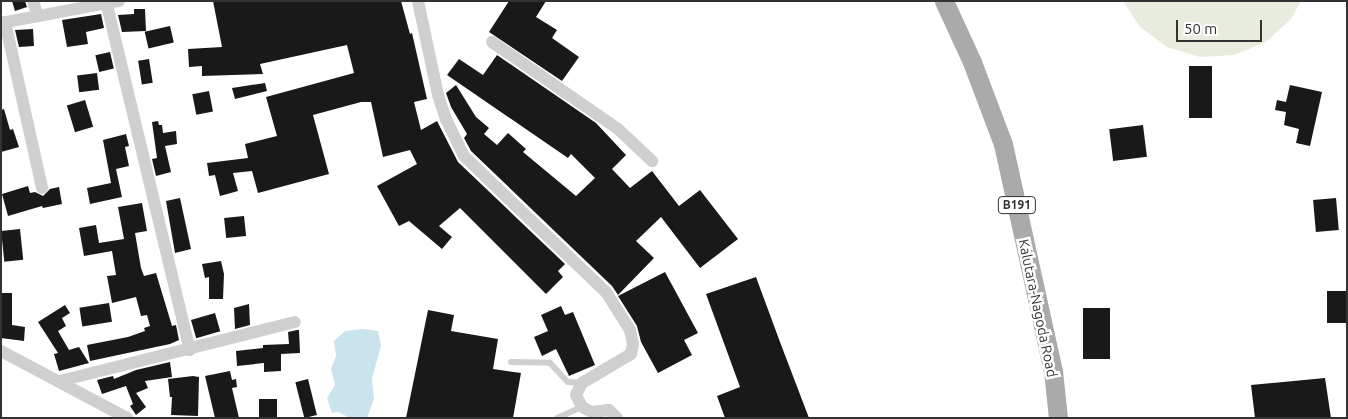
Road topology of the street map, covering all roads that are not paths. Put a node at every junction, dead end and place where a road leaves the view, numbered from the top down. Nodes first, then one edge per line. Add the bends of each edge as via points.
1 (33, 1) edge
2 (418, 1) edge
3 (944, 1) edge
4 (111, 2) edge
5 (38, 16) junction
6 (3, 22) edge
7 (492, 42) dead end
8 (652, 161) dead end
9 (42, 188) dead end
10 (295, 322) dead end
11 (190, 350) junction
12 (1, 351) edge
13 (511, 362) dead end
14 (60, 381) junction
15 (582, 382) junction
16 (582, 407) junction
17 (126, 418) edge
18 (557, 418) edge
19 (617, 418) edge
20 (1058, 418) edge

1 - 5 street
2 - 15 street via 438,95 464,156 606,292 630,330 631,354
3 - 20 main road, Kalutara-Nagoda Road / B191 via 972,62 1003,144 1052,371
4 - 5 street
4 - 11 street
5 - 6 street
6 - 9 street
7 - 8 street via 618,129
10 - 11 street
11 - 14 street
12 - 14 street
13 - 15 lane via 550,363 568,382
14 - 17 street
15 - 16 street via 576,395
16 - 18 lane
16 - 19 street via 592,412 609,410

